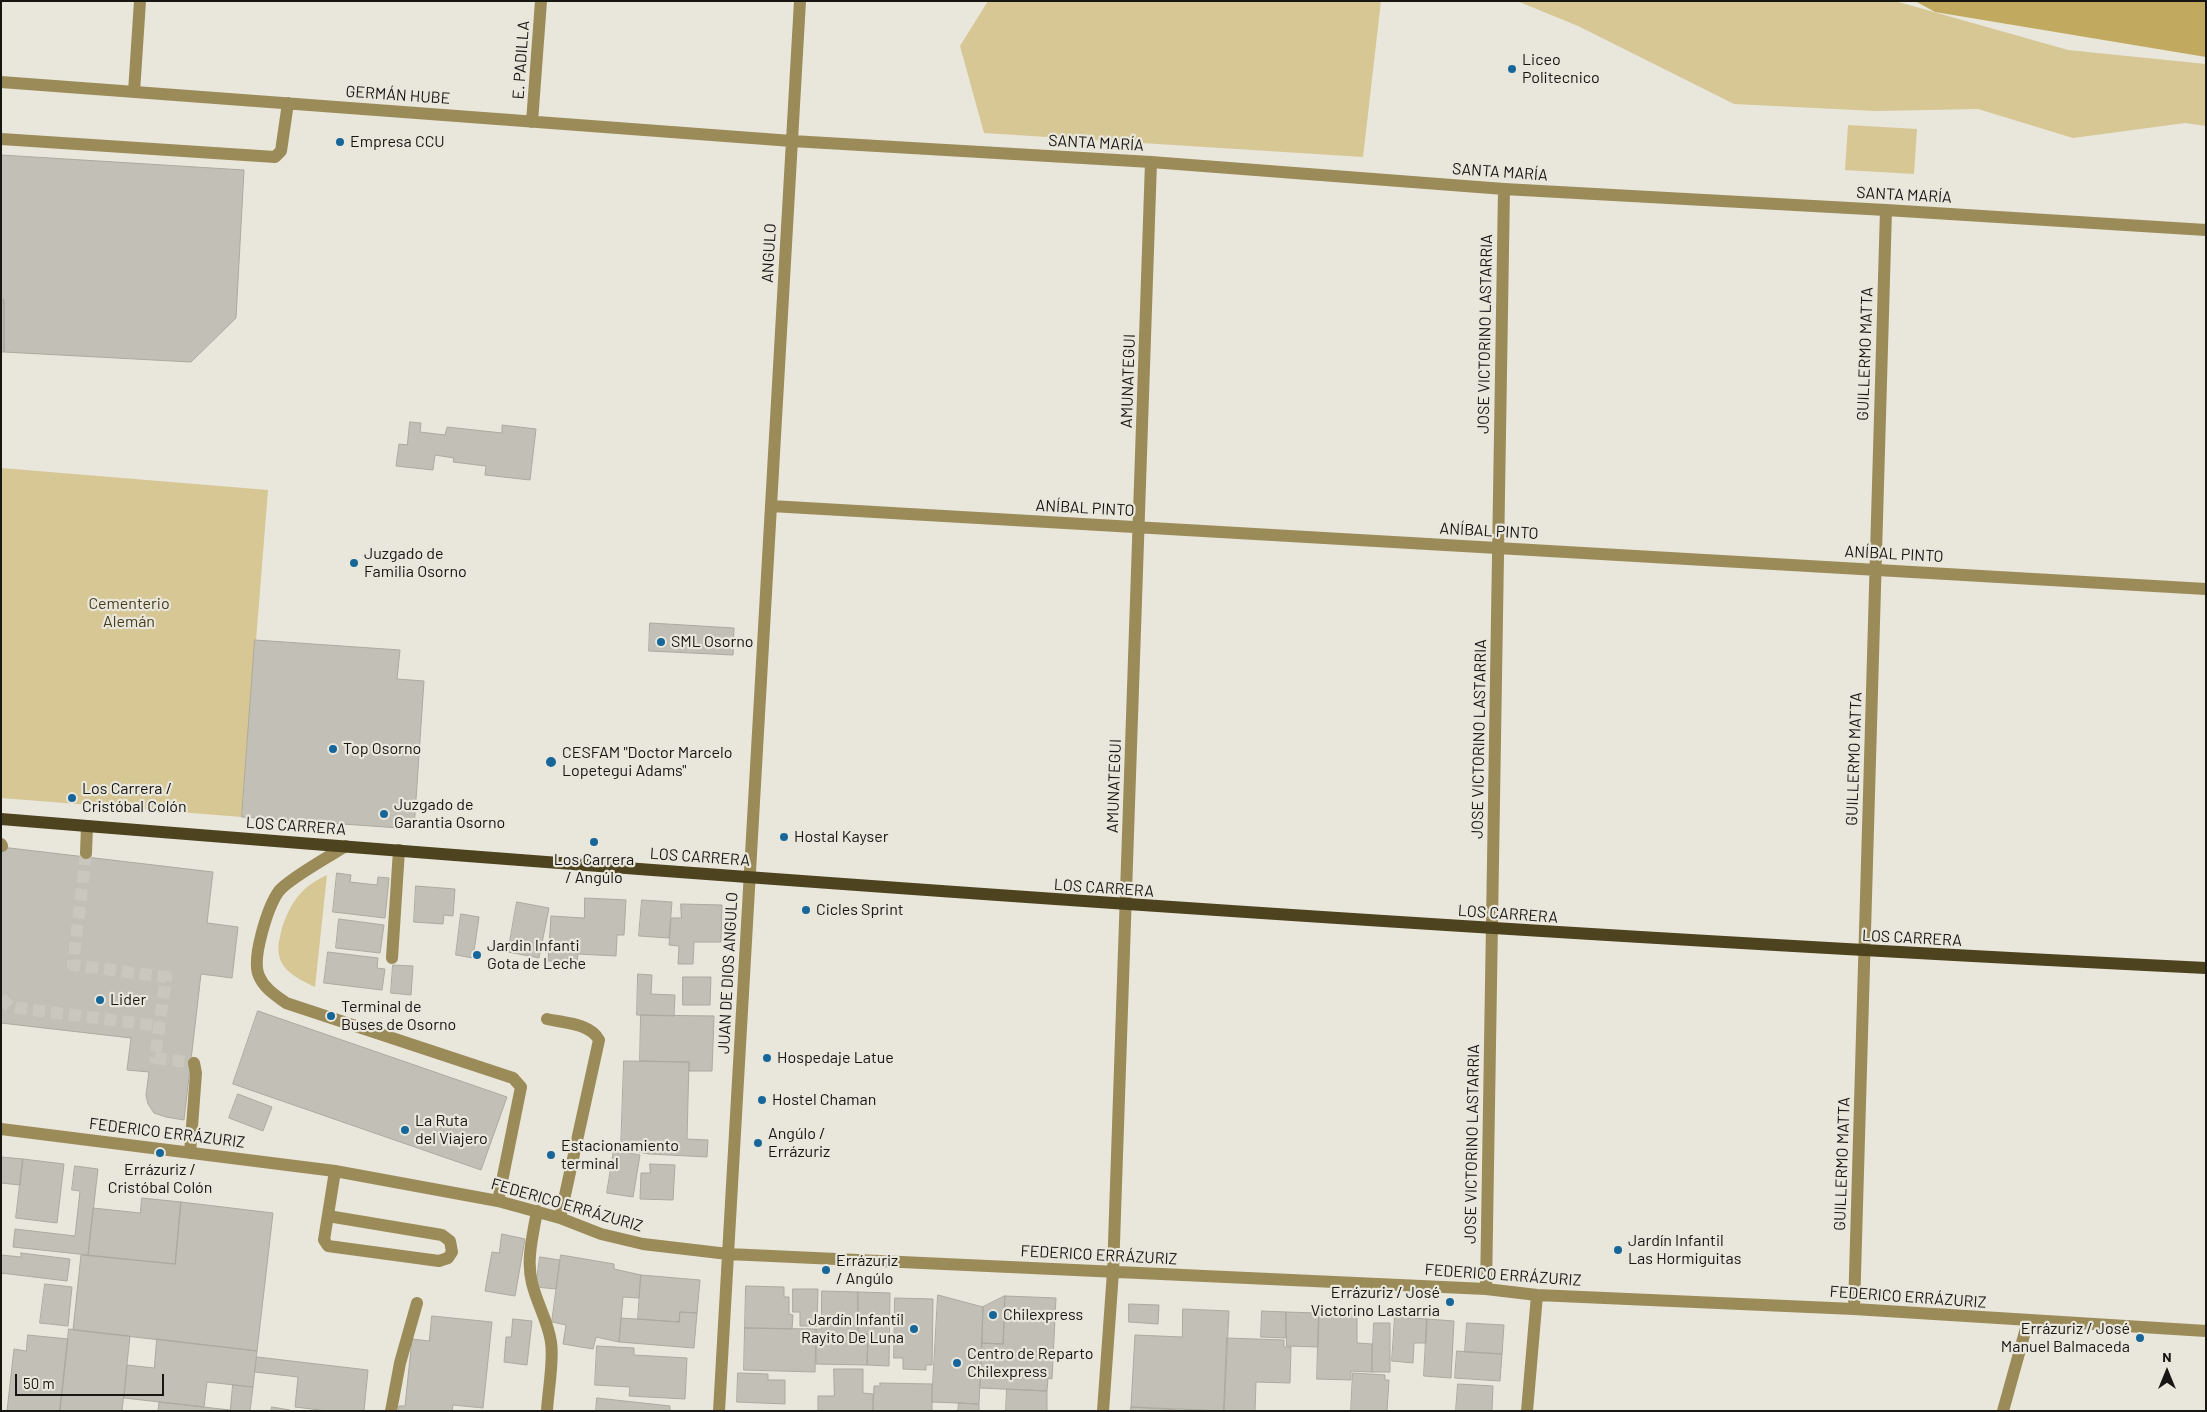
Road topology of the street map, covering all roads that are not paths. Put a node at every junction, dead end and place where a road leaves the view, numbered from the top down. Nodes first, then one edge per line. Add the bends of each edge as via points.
1 (140, 1) edge
2 (541, 1) edge
3 (800, 1) edge
4 (1, 82) edge
5 (134, 92) junction
6 (288, 103) junction
7 (532, 122) junction
8 (1, 139) edge
9 (792, 141) junction
10 (1151, 162) junction
11 (1504, 190) junction
12 (1886, 210) junction
13 (2206, 230) edge
14 (771, 506) junction
15 (1139, 527) junction
16 (1498, 548) junction
17 (1875, 569) junction
18 (2206, 589) edge
19 (1, 819) edge
20 (87, 826) junction
21 (346, 846) junction
22 (399, 850) junction
23 (86, 853) tunnel mouth
24 (750, 877) junction
25 (1126, 906) junction
26 (1492, 929) junction
27 (1864, 952) junction
28 (392, 958) dead end
29 (2206, 968) edge
30 (547, 1019) dead end
31 (194, 1063) dead end
32 (1, 1129) edge
33 (190, 1153) junction
34 (335, 1171) junction
35 (498, 1201) junction
36 (538, 1211) junction
37 (328, 1216) junction
38 (560, 1218) junction
39 (728, 1254) junction
40 (1113, 1272) junction
41 (1486, 1289) junction
42 (1537, 1295) junction
43 (417, 1304) dead end
44 (1854, 1309) junction
45 (2028, 1321) junction
46 (2206, 1331) edge
47 (391, 1411) edge
48 (547, 1411) edge
49 (719, 1411) edge
50 (1103, 1411) edge
51 (1527, 1411) edge
52 (2003, 1411) edge

1 - 5 street
2 - 7 street, E. PADILLA
3 - 9 street, ANGULO
4 - 5 street, GERMÁN HUBE
5 - 6 street, GERMÁN HUBE
6 - 7 street, GERMÁN HUBE
6 - 8 street via 281,151 275,156
7 - 9 street, GERMÁN HUBE
9 - 10 street, SANTA MARÍA
9 - 14 street, ANGULO
10 - 11 street, SANTA MARÍA
10 - 15 street, AMUNATEGUI
11 - 12 street, SANTA MARÍA
11 - 16 street, JOSE VICTORINO LASTARRIA
12 - 13 street, SANTA MARÍA
12 - 17 street, GUILLERMO MATTA
14 - 15 street, ANÍBAL PINTO
14 - 24 street, JUAN DE DIOS ANGULO
15 - 16 street, ANÍBAL PINTO
15 - 25 street, AMUNATEGUI
16 - 17 street, ANÍBAL PINTO
16 - 26 street, JOSE VICTORINO LASTARRIA
17 - 18 street, ANÍBAL PINTO
17 - 27 street, GUILLERMO MATTA
19 - 20 main road, LOS CARRERA
20 - 21 main road, LOS CARRERA
20 - 23 street
21 - 22 main road, LOS CARRERA
21 - 35 street via 279,891 257,948 258,974 267,988 286,1003 513,1078 521,1087
22 - 24 main road, LOS CARRERA
22 - 28 street
24 - 25 main road, LOS CARRERA
24 - 39 street, JUAN DE DIOS ANGULO
25 - 26 main road, LOS CARRERA
25 - 40 street, AMUNATEGUI
26 - 27 main road, LOS CARRERA
26 - 41 street, JOSE VICTORINO LASTARRIA
27 - 29 main road, LOS CARRERA
27 - 44 street, GUILLERMO MATTA
30 - 38 street via 586,1028 595,1033 598,1040
31 - 33 street
32 - 33 street, FEDERICO ERRÁZURIZ
33 - 34 street, FEDERICO ERRÁZURIZ
34 - 35 street, FEDERICO ERRÁZURIZ
34 - 37 street
35 - 36 street, FEDERICO ERRÁZURIZ
36 - 38 street, FEDERICO ERRÁZURIZ
36 - 48 street via 529,1258 531,1282 548,1324 552,1344
37 - 37 street via 324,1240 328,1246 439,1261 448,1258 452,1252 450,1241 442,1235
38 - 39 street, FEDERICO ERRÁZURIZ via 601,1234 643,1244
39 - 40 street, FEDERICO ERRÁZURIZ
39 - 49 street, JUAN DE DIOS ANGULO
40 - 41 street, FEDERICO ERRÁZURIZ
40 - 50 street, AMUNATEGUI
41 - 42 street, FEDERICO ERRÁZURIZ
42 - 44 street, FEDERICO ERRÁZURIZ
42 - 51 street
43 - 47 street via 400,1363
44 - 45 street, FEDERICO ERRÁZURIZ
45 - 46 street, FEDERICO ERRÁZURIZ
45 - 52 street

